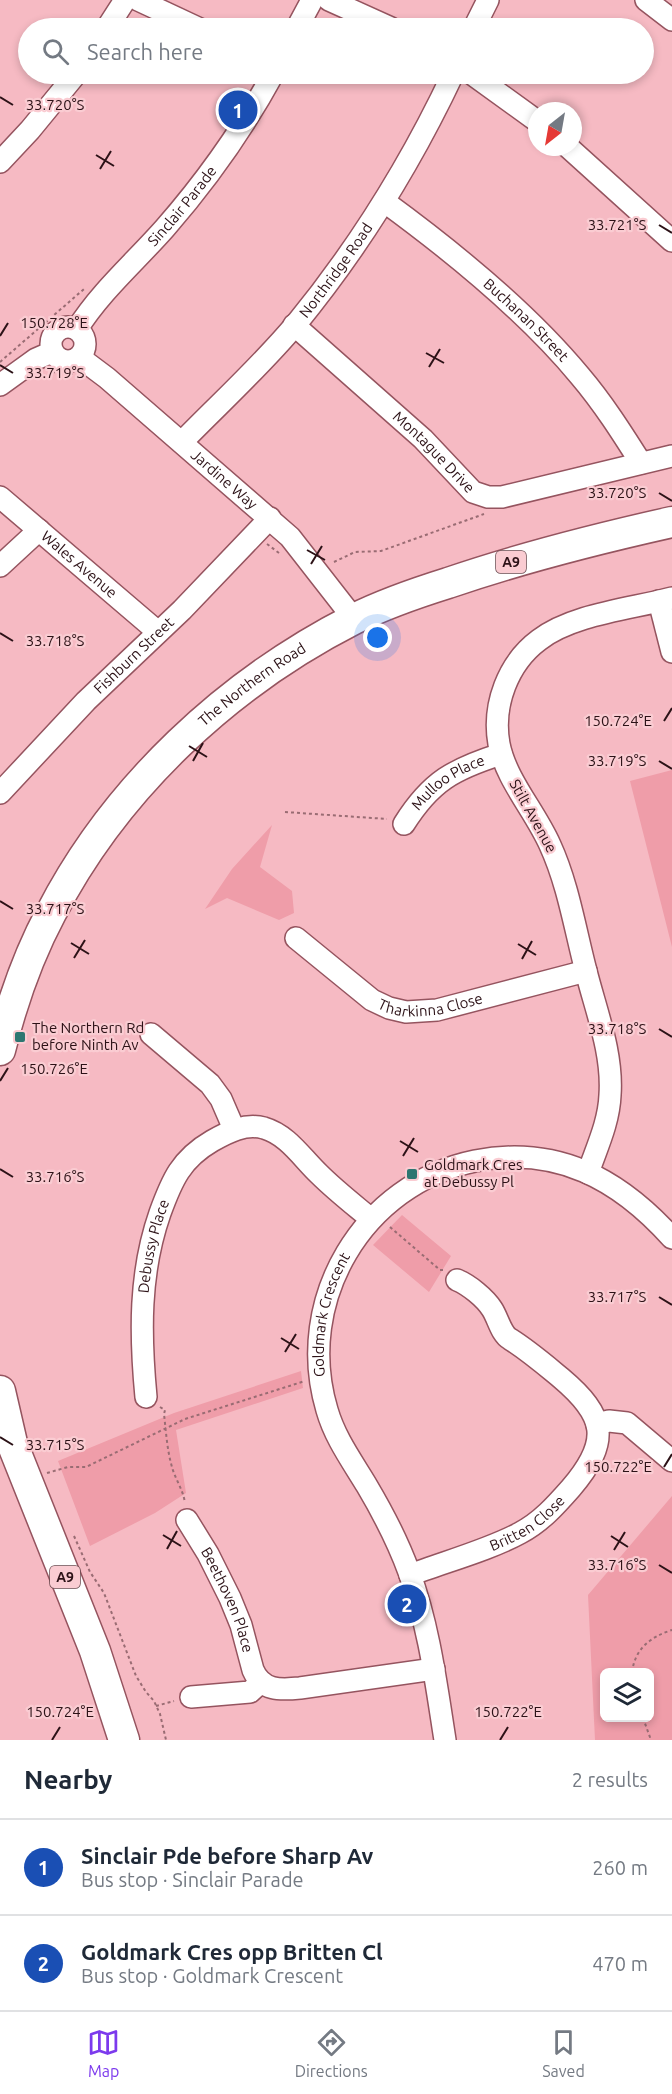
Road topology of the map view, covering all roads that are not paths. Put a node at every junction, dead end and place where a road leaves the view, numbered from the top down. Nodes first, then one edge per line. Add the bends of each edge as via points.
1 (125, 0) edge
2 (138, 0) edge
3 (312, 0) edge
4 (329, 0) edge
5 (488, 0) edge
6 (646, 0) edge
7 (113, 18) edge
8 (177, 18) edge
9 (302, 18) edge
10 (369, 18) edge
11 (479, 18) edge
12 (672, 20) edge
13 (68, 84) edge
14 (267, 84) edge
15 (448, 84) edge
16 (486, 84) edge
17 (528, 114) edge
18 (578, 156) edge
19 (0, 162) edge
20 (385, 202) junction
21 (672, 241) edge
22 (294, 325) junction
23 (77, 329) junction
24 (52, 352) junction
25 (79, 357) junction
26 (0, 384) edge
27 (182, 442) junction
28 (672, 456) edge
29 (641, 463) junction
30 (0, 497) edge
31 (270, 518) junction
32 (672, 522) edge
33 (39, 530) junction
34 (0, 566) edge
35 (666, 600) edge
36 (354, 619) junction
37 (158, 632) junction
38 (672, 652) edge
39 (501, 754) junction
40 (0, 794) edge
41 (404, 824) road end
42 (296, 938) dead end
43 (586, 971) junction
44 (151, 1034) dead end
45 (0, 1050) edge
46 (234, 1130) junction
47 (588, 1173) junction
48 (379, 1222) junction
49 (672, 1238) edge
50 (457, 1280) road end
51 (0, 1391) edge
52 (146, 1397) road end
53 (597, 1424) junction
54 (672, 1461) edge
55 (187, 1520) road end
56 (410, 1575) junction
57 (434, 1669) junction
58 (261, 1682) junction
59 (191, 1697) dead end
60 (124, 1740) edge
61 (445, 1740) edge

1 - 7 street
2 - 8 street
3 - 9 street
4 - 10 street
5 - 11 street
6 - 12 street
13 - 19 street
14 - 23 street, Sinclair Parade via 200,186 98,299
15 - 20 street, Northridge Road
16 - 17 street
18 - 21 street
20 - 22 street, Northridge Road
20 - 29 street, Buchanan Street via 487,284 554,347 605,408
22 - 27 street, Northridge Road
22 - 29 street, Montague Drive via 393,411 465,485 480,495 502,496
23 - 24 street via 66,326 56,331 51,341
23 - 25 street via 86,343
24 - 25 street via 65,361
24 - 26 street
25 - 27 street, Jardine Way
27 - 31 street, Jardine Way
28 - 29 street, Montague Drive
30 - 33 street, Wales Avenue
31 - 36 street, Jardine Way via 298,546
31 - 37 street, Fishburn Street
32 - 36 highway, The Northern Road / A9 via 495,567
33 - 34 street
33 - 37 street, Wales Avenue
35 - 38 street
35 - 39 street, Stilt Avenue via 564,624 530,647 503,690 498,725
36 - 45 highway, The Northern Road / A9 via 295,652 242,689 192,732 124,803 86,854 51,912 25,970
37 - 40 street, Fishburn Street via 86,701
39 - 41 street, Mulloo Place via 470,764 441,780 426,793
39 - 43 street, Stilt Avenue via 557,861
42 - 43 street, Tharkinna Close via 372,1000 405,1012 437,1010
43 - 47 street, Stilt Avenue via 608,1053 610,1088 607,1117
44 - 46 street via 210,1084
46 - 48 street, Debussy Place via 255,1127 278,1135
46 - 52 street, Debussy Place via 187,1159 174,1179 157,1222 142,1309
47 - 48 street, Goldmark Crescent via 536,1159 466,1163 439,1172 387,1203
47 - 49 street, Goldmark Crescent via 633,1199
48 - 56 street, Goldmark Crescent via 343,1257 327,1293 319,1332 319,1376 336,1433 378,1505
50 - 53 street via 490,1306 507,1337 579,1393
51 - 60 highway, A9 via 12,1443 95,1651
53 - 54 street via 627,1423
53 - 56 street, Britten Close via 597,1444 589,1466 542,1518 511,1538
55 - 58 street, Beethoven Place via 227,1591 253,1670
56 - 57 street, Goldmark Crescent
57 - 58 street via 280,1690
57 - 61 street, Goldmark Crescent
58 - 59 street via 250,1692

